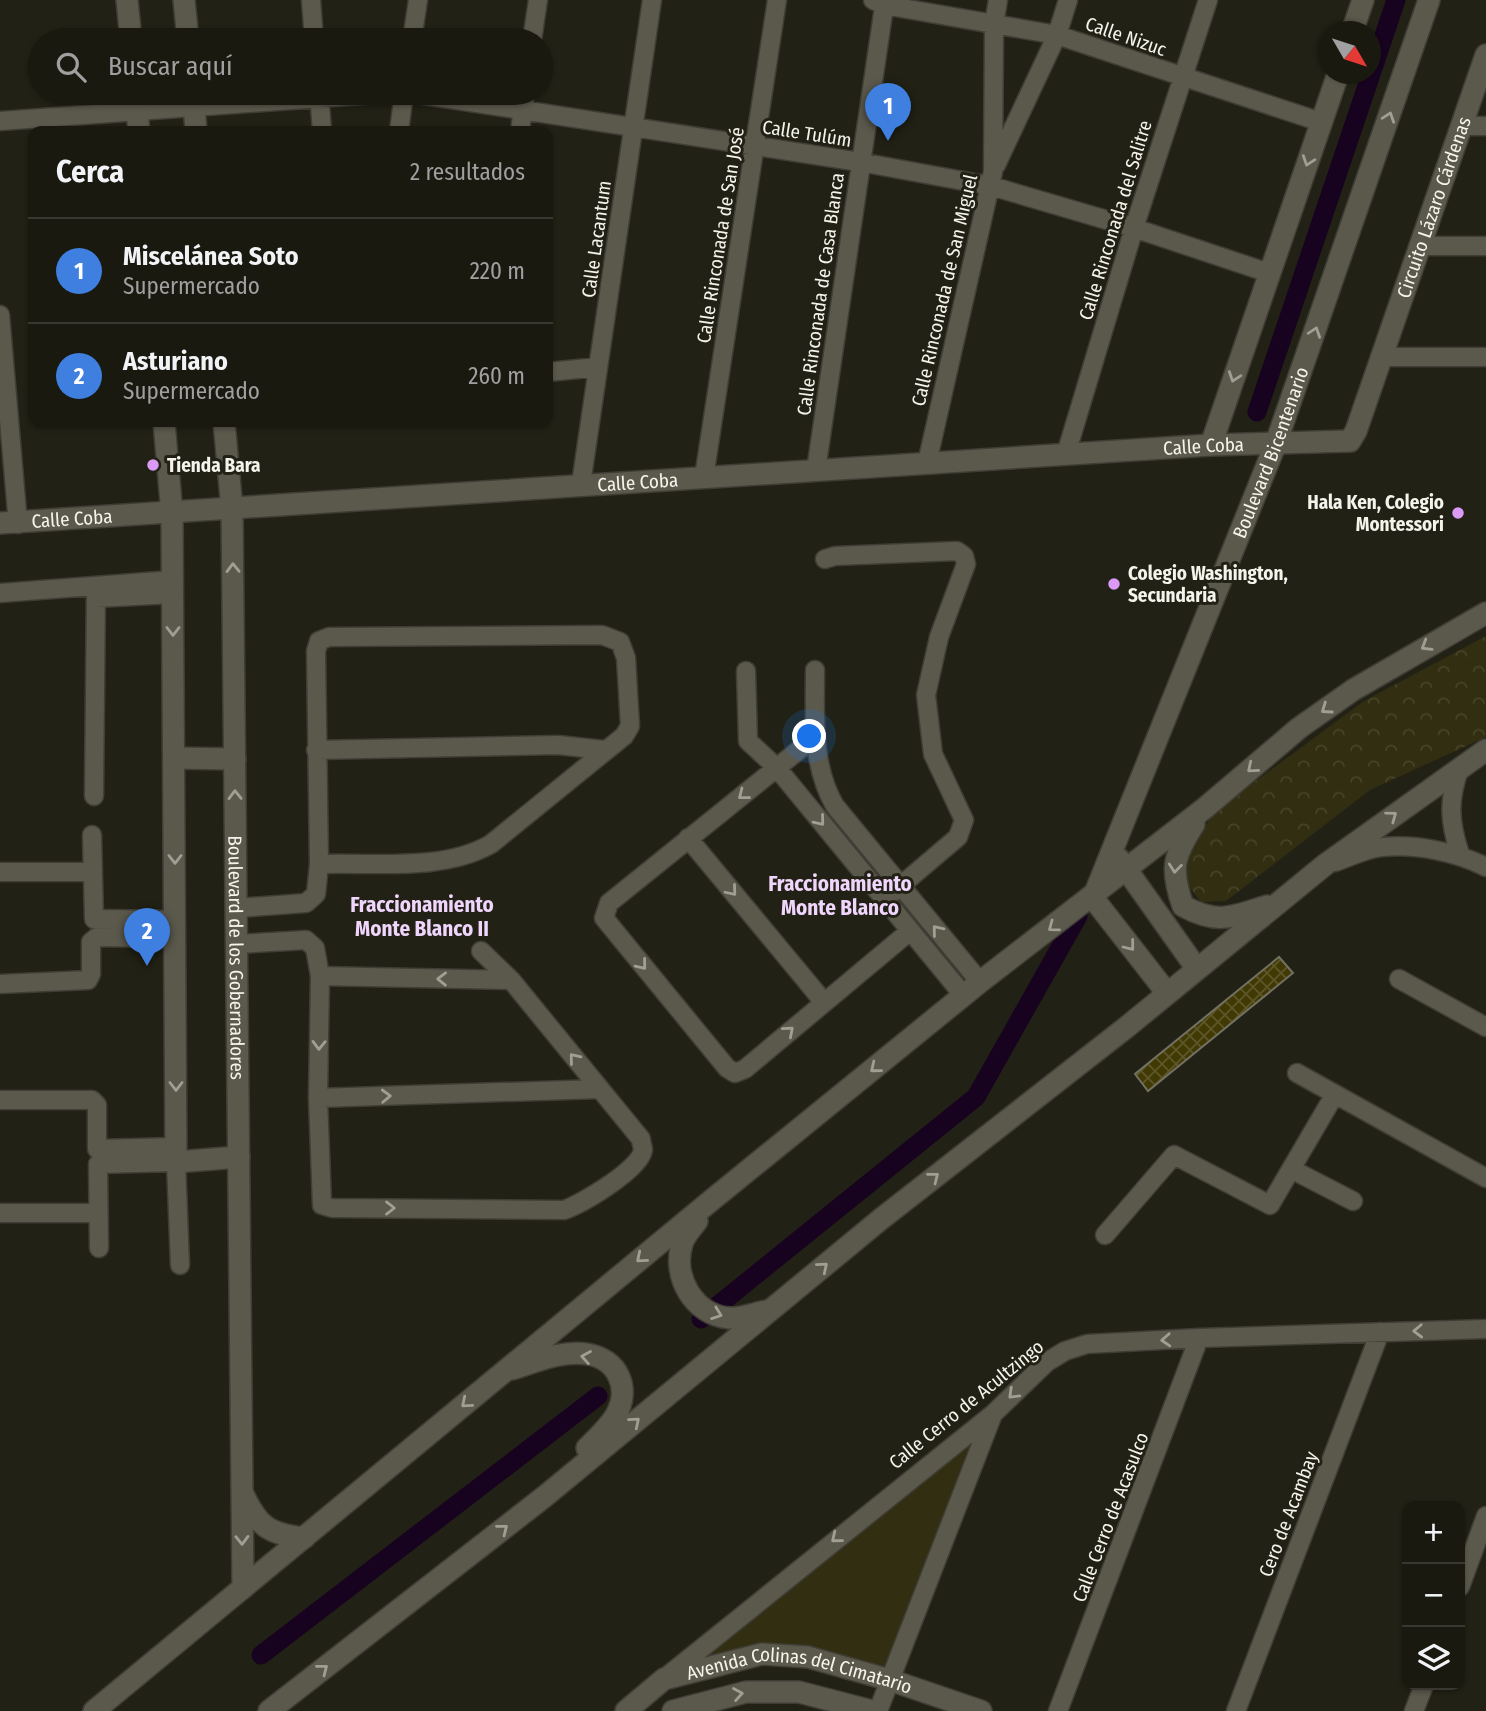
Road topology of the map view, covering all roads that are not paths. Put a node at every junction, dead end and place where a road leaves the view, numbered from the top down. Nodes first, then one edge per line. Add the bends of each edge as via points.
1 (127, 0) edge
2 (184, 0) edge
3 (311, 0) edge
4 (418, 0) edge
5 (538, 0) edge
6 (652, 0) edge
7 (777, 0) edge
8 (998, 0) edge
9 (1068, 0) edge
10 (1208, 0) edge
11 (1363, 0) edge
12 (1429, 0) edge
13 (881, 2) edge
14 (1356, 21) edge
15 (994, 24) junction
16 (130, 28) edge
17 (187, 28) edge
18 (313, 28) edge
19 (414, 28) edge
20 (534, 28) edge
21 (1057, 35) junction
22 (1486, 55) edge
23 (1181, 77) junction
24 (1334, 84) edge
25 (170, 105) edge
26 (193, 105) edge
27 (320, 105) edge
28 (402, 105) edge
29 (523, 105) edge
30 (541, 105) edge
31 (137, 112) edge
32 (0, 121) edge
33 (1321, 122) junction
34 (1486, 125) edge
35 (196, 126) edge
36 (322, 126) edge
37 (400, 126) edge
38 (521, 126) edge
39 (1461, 126) junction
40 (633, 127) junction
41 (755, 146) junction
42 (860, 162) junction
43 (992, 179) junction
44 (1134, 228) junction
45 (1419, 246) junction
46 (1486, 246) edge
47 (1269, 273) junction
48 (0, 315) edge
49 (1380, 357) junction
50 (1486, 358) edge
51 (598, 367) junction
52 (553, 372) edge
53 (164, 427) edge
54 (224, 427) edge
55 (1276, 443) junction
56 (1211, 445) junction
57 (1066, 454) junction
58 (927, 463) junction
59 (816, 470) junction
60 (704, 477) junction
61 (581, 484) junction
62 (232, 509) junction
63 (172, 514) junction
64 (9, 524) edge
65 (825, 559) dead end
66 (173, 587) junction
67 (96, 592) junction
68 (0, 593) edge
69 (1486, 613) edge
70 (816, 670) dead end
71 (746, 671) dead end
72 (815, 737) junction
73 (316, 750) junction
74 (604, 750) junction
75 (1486, 750) edge
76 (174, 758) junction
77 (235, 759) junction
78 (1460, 767) junction
79 (777, 768) junction
80 (94, 796) dead end
81 (1205, 808) junction
82 (92, 835) dead end
83 (688, 838) junction
84 (1112, 850) junction
85 (1460, 854) junction
86 (319, 864) junction
87 (1326, 864) junction
88 (1486, 867) edge
89 (1127, 870) junction
90 (0, 872) edge
91 (91, 872) junction
92 (900, 885) junction
93 (1093, 898) junction
94 (885, 899) junction
95 (1279, 903) junction
96 (236, 908) junction
97 (175, 929) junction
98 (910, 931) junction
99 (237, 944) junction
100 (481, 951) dead end
101 (1197, 969) junction
102 (320, 976) junction
103 (1399, 979) dead end
104 (511, 980) junction
105 (0, 984) edge
106 (972, 989) junction
107 (1167, 993) junction
108 (823, 1001) junction
109 (1486, 1027) edge
110 (1297, 1073) dead end
111 (599, 1089) junction
112 (1335, 1094) junction
113 (318, 1097) junction
114 (0, 1100) edge
115 (176, 1155) junction
116 (97, 1157) junction
117 (239, 1157) junction
118 (1291, 1169) junction
119 (1486, 1178) edge
120 (713, 1199) junction
121 (1353, 1201) dead end
122 (0, 1213) edge
123 (98, 1213) junction
124 (1105, 1235) dead end
125 (99, 1248) dead end
126 (180, 1265) dead end
127 (770, 1310) junction
128 (1486, 1329) edge
129 (1380, 1332) junction
130 (1199, 1338) junction
131 (505, 1371) junction
132 (993, 1414) junction
133 (242, 1492) junction
134 (544, 1497) junction
135 (1486, 1516) edge
136 (304, 1538) junction
137 (1465, 1573) edge
138 (243, 1588) junction
139 (664, 1679) junction
140 (890, 1680) junction
141 (1421, 1690) edge
142 (701, 1706) edge
143 (94, 1711) edge
144 (269, 1711) edge
145 (626, 1711) edge
146 (673, 1711) edge
147 (872, 1711) edge
148 (878, 1711) edge
149 (981, 1711) edge
150 (1058, 1711) edge
151 (1236, 1711) edge
152 (1414, 1711) edge

1 - 16 main road
2 - 17 main road
3 - 18 street
4 - 19 street
5 - 20 street
6 - 40 street, Calle Lacantum
7 - 41 street, Calle Rinconada de San José
8 - 15 street, Calle Rinconada de San Miguel
9 - 21 street
10 - 23 street, Calle Rinconada del Salitre
11 - 14 main road
55 -> 12 main road, Boulevard Bicentenario
13 - 15 street, Calle Nizuc
13 - 42 street, Calle Rinconada de Casa Blanca
15 - 21 street, Calle Nizuc
15 - 43 street, Calle Rinconada de San Miguel
21 - 23 street, Calle Nizuc
21 - 43 street
22 - 39 main road, Circuito Lázaro Cárdenas
23 - 33 street, Calle Nizuc
23 - 44 street, Calle Rinconada del Salitre
24 - 33 main road
25 - 31 street
26 - 35 main road
27 - 36 street
28 - 37 street
29 - 38 street
30 - 40 street, Calle Tulúm
31 - 32 street
33 -> 47 main road
34 - 39 street
39 - 45 main road, Circuito Lázaro Cárdenas
40 - 41 street, Calle Tulúm
40 - 51 street, Calle Lacantum
41 - 42 street, Calle Tulúm
41 - 60 street, Calle Rinconada de San José
42 - 43 street, Calle Tulúm
42 - 59 street, Calle Rinconada de Casa Blanca
43 - 44 street, Calle Tulúm
43 - 58 street, Calle Rinconada de San Miguel
44 - 47 street, Calle Tulúm
44 - 57 street, Calle Rinconada del Salitre
45 - 46 street
45 - 49 main road, Circuito Lázaro Cárdenas
47 -> 56 main road
48 - 64 street
49 - 50 street
49 - 55 main road, Circuito Lázaro Cárdenas via 1350,441
51 - 52 street
51 - 61 street, Calle Lacantum
53 - 63 main road
54 - 62 main road, Boulevard de los Gobernadores
55 - 56 main road, Calle Coba
55 - 84 main road, Boulevard Bicentenario
56 - 57 main road, Calle Coba
57 - 58 main road, Calle Coba
58 - 59 main road, Calle Coba
59 - 60 main road, Calle Coba
60 - 61 main road, Calle Coba
61 - 62 main road, Calle Coba
62 - 63 main road, Calle Coba
77 -> 62 main road, Boulevard de los Gobernadores
63 - 64 main road, Calle Coba
63 - 66 main road
65 - 92 street via 957,551 966,564 939,636 926,695 933,754 964,820 963,828
66 - 67 street
66 -> 76 main road
67 - 68 street
67 - 80 street
69 -> 81 main road via 1353,690
70 - 72 street
71 - 79 street via 748,741
72 - 79 street
72 - 92 street via 825,788 835,806
73 - 74 street via 558,745
73 - 74 street via 319,641 329,637 602,635 624,648 630,726
73 - 86 street
74 - 86 street via 491,845 473,854 450,860
75 - 78 main road
76 - 77 main road
76 -> 97 main road
96 -> 77 main road, Boulevard de los Gobernadores
78 - 85 street via 1449,813
87 -> 78 main road
79 -> 83 street
79 -> 94 street
81 - 89 main road
81 -> 95 main road via 1177,851 1173,879 1183,906 1204,917 1227,918
82 - 91 street
83 -> 108 street
83 -> 108 street via 609,903 604,918 727,1068 735,1073 745,1069
84 - 89 main road
84 - 93 main road, Boulevard Bicentenario
85 - 87 street via 1381,847
85 - 88 street
86 - 96 street via 316,894 306,903
87 - 95 main road
89 - 93 main road
89 - 101 main road
90 - 91 street
91 - 97 street via 94,919
92 - 94 street
106 -> 92 street
93 -> 106 main road
93 -> 107 main road
94 - 98 street
95 - 101 main road
96 - 99 main road, Boulevard de los Gobernadores
97 - 105 street via 93,939 88,980
97 -> 115 main road
98 - 106 street
98 - 108 street
99 - 102 street via 306,940 315,948
99 - 117 main road, Boulevard de los Gobernadores
100 - 104 street
101 - 107 main road
104 -> 102 street
102 -> 113 street
103 - 109 street
111 -> 104 street
106 -> 120 main road
127 -> 107 main road
110 - 112 street
113 -> 111 street
113 -> 111 street via 322,1205 564,1210 582,1204 637,1162 643,1151 641,1139
112 - 118 street
112 - 119 street
114 - 116 street via 96,1102
115 - 116 street
115 - 117 main road
115 - 126 street
116 - 123 street
117 - 133 main road, Boulevard de los Gobernadores
118 - 121 street
118 - 124 street via 1270,1205 1174,1155
120 -> 127 main road via 682,1242 682,1282 711,1314 731,1318
120 -> 131 main road
122 - 123 street
123 - 125 street
134 -> 127 main road
128 -> 129 street, Calle Cerro de Acultzingo
129 - 130 street, Calle Cerro de Acultzingo
129 - 151 street, Cero de Acambay
130 -> 132 street, Calle Cerro de Acultzingo via 1087,1344 1065,1351 1047,1362
130 - 150 street, Calle Cerro de Acasulco
134 -> 131 main road via 615,1417 623,1399 622,1381 614,1366 587,1354 556,1356
131 -> 136 main road
132 -> 139 street, Calle Cerro de Acultzingo
132 - 140 street
133 - 136 main road via 251,1511 271,1532
133 -> 138 main road, Boulevard de los Gobernadores
144 -> 134 main road
135 - 137 street
136 - 138 main road
138 - 143 main road
139 - 140 main road, Avenida Colinas del Cimatario via 762,1654 808,1657
139 - 145 main road, Avenida Colinas del Cimatario
140 - 148 street
140 - 149 main road, Avenida Colinas del Cimatario
141 - 152 street
142 - 146 main road, Avenida Colinas del Cimatario
142 -> 147 main road, Avenida Colinas del Cimatario via 746,1692 799,1692

